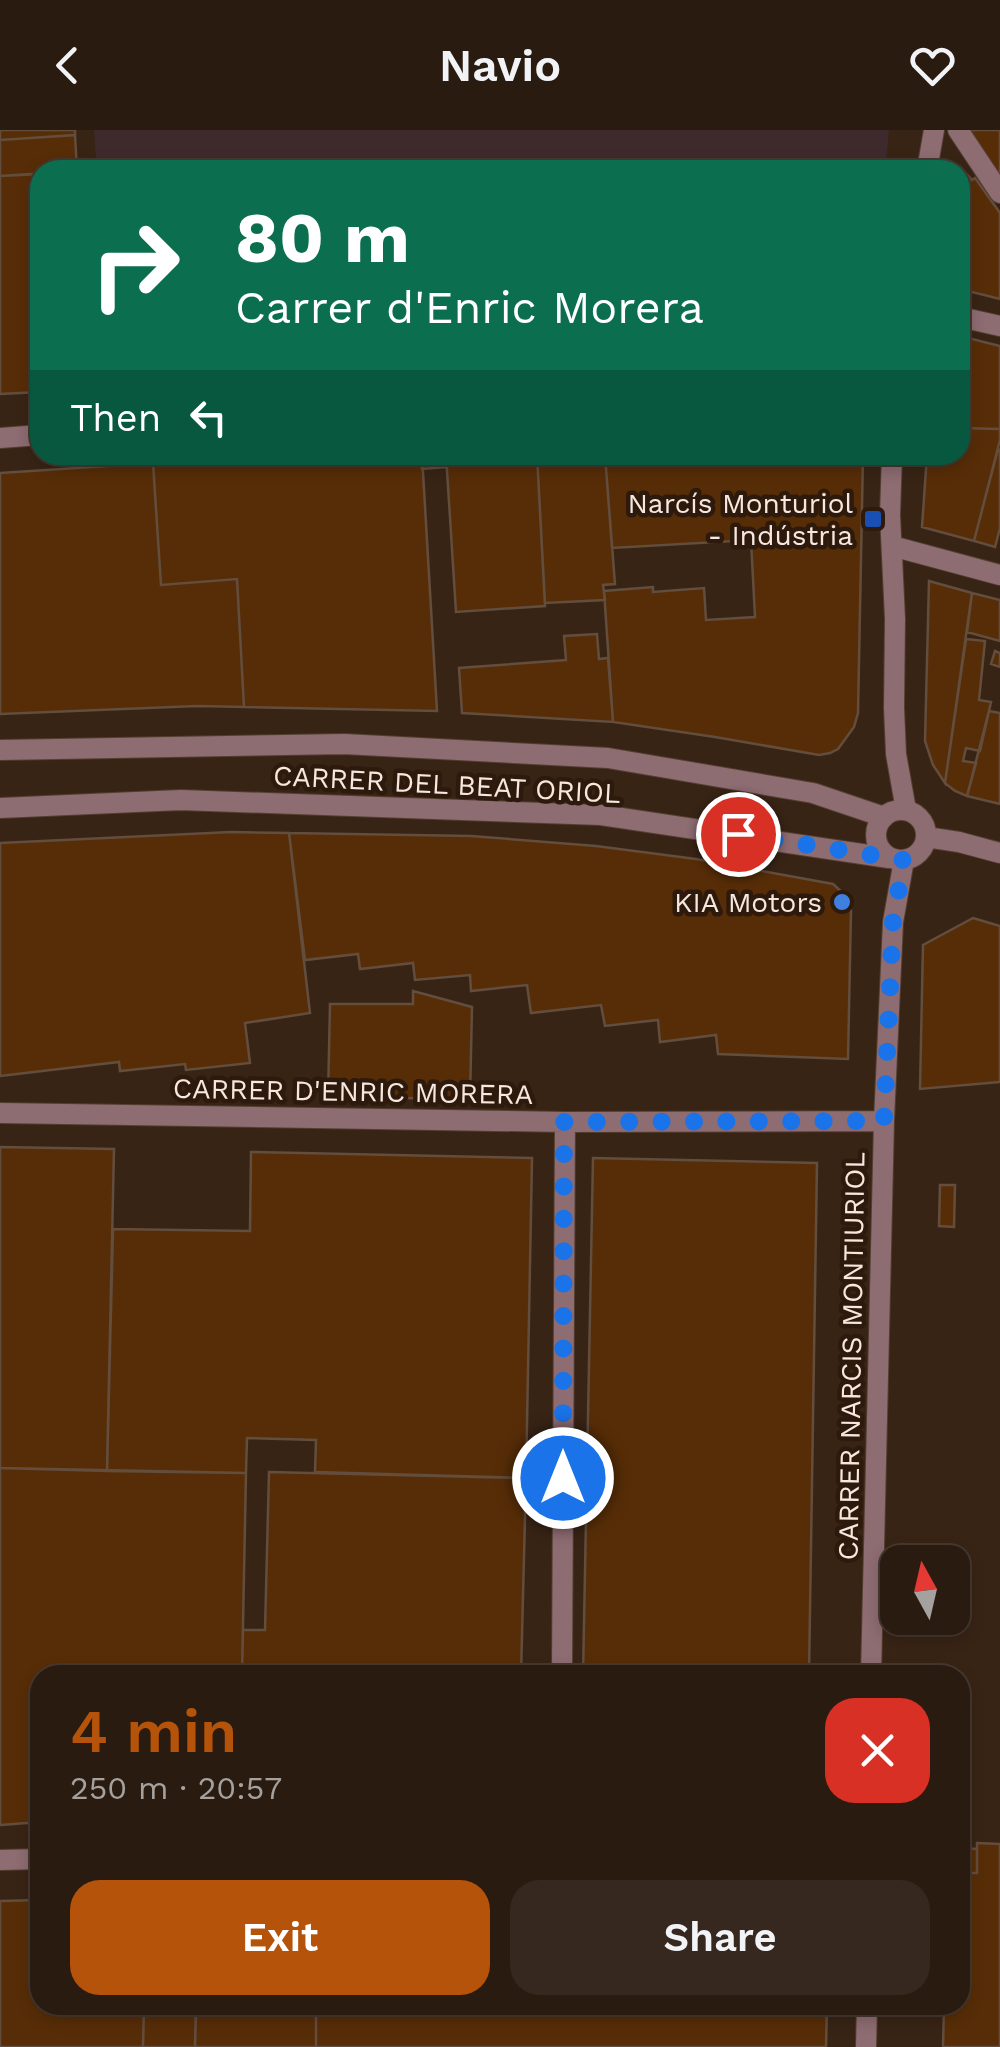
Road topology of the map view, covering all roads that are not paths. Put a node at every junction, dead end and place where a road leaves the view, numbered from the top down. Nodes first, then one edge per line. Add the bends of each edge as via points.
1 (934, 130) edge
2 (958, 130) edge
3 (929, 160) edge
4 (1000, 193) edge
5 (970, 318) edge
6 (1000, 326) edge
7 (30, 436) edge
8 (0, 438) edge
9 (892, 465) edge
10 (892, 546) junction
11 (1000, 575) edge
12 (0, 750) edge
13 (0, 808) edge
14 (906, 810) junction
15 (884, 817) junction
16 (926, 837) junction
17 (1000, 853) edge
18 (896, 859) junction
19 (0, 1114) edge
20 (884, 1121) junction
21 (564, 1122) junction
22 (562, 1665) edge
23 (871, 1665) edge
24 (0, 1860) edge
25 (30, 1860) edge
26 (867, 2015) edge
27 (866, 2047) edge

1 - 3 street
2 - 4 street
5 - 6 street
7 - 8 street
9 - 10 street
10 - 11 street
10 - 14 street via 895,739
12 - 15 street, CARRER DEL BEAT ORIOL via 344,744 608,758 813,793
13 - 18 street, CARRER DEL BEAT ORIOL via 181,800 601,815
14 - 15 street
14 - 16 street via 924,824
15 - 18 street via 876,839
16 - 17 street
16 - 18 street via 910,860
18 - 20 street, CARRER NARCIS MONTIURIOL
19 - 21 street, CARRER D'ENRIC MORERA
20 - 21 street, CARRER D'ENRIC MORERA
20 - 23 street, CARRER NARCIS MONTIURIOL
21 - 22 street
24 - 25 street
26 - 27 street

